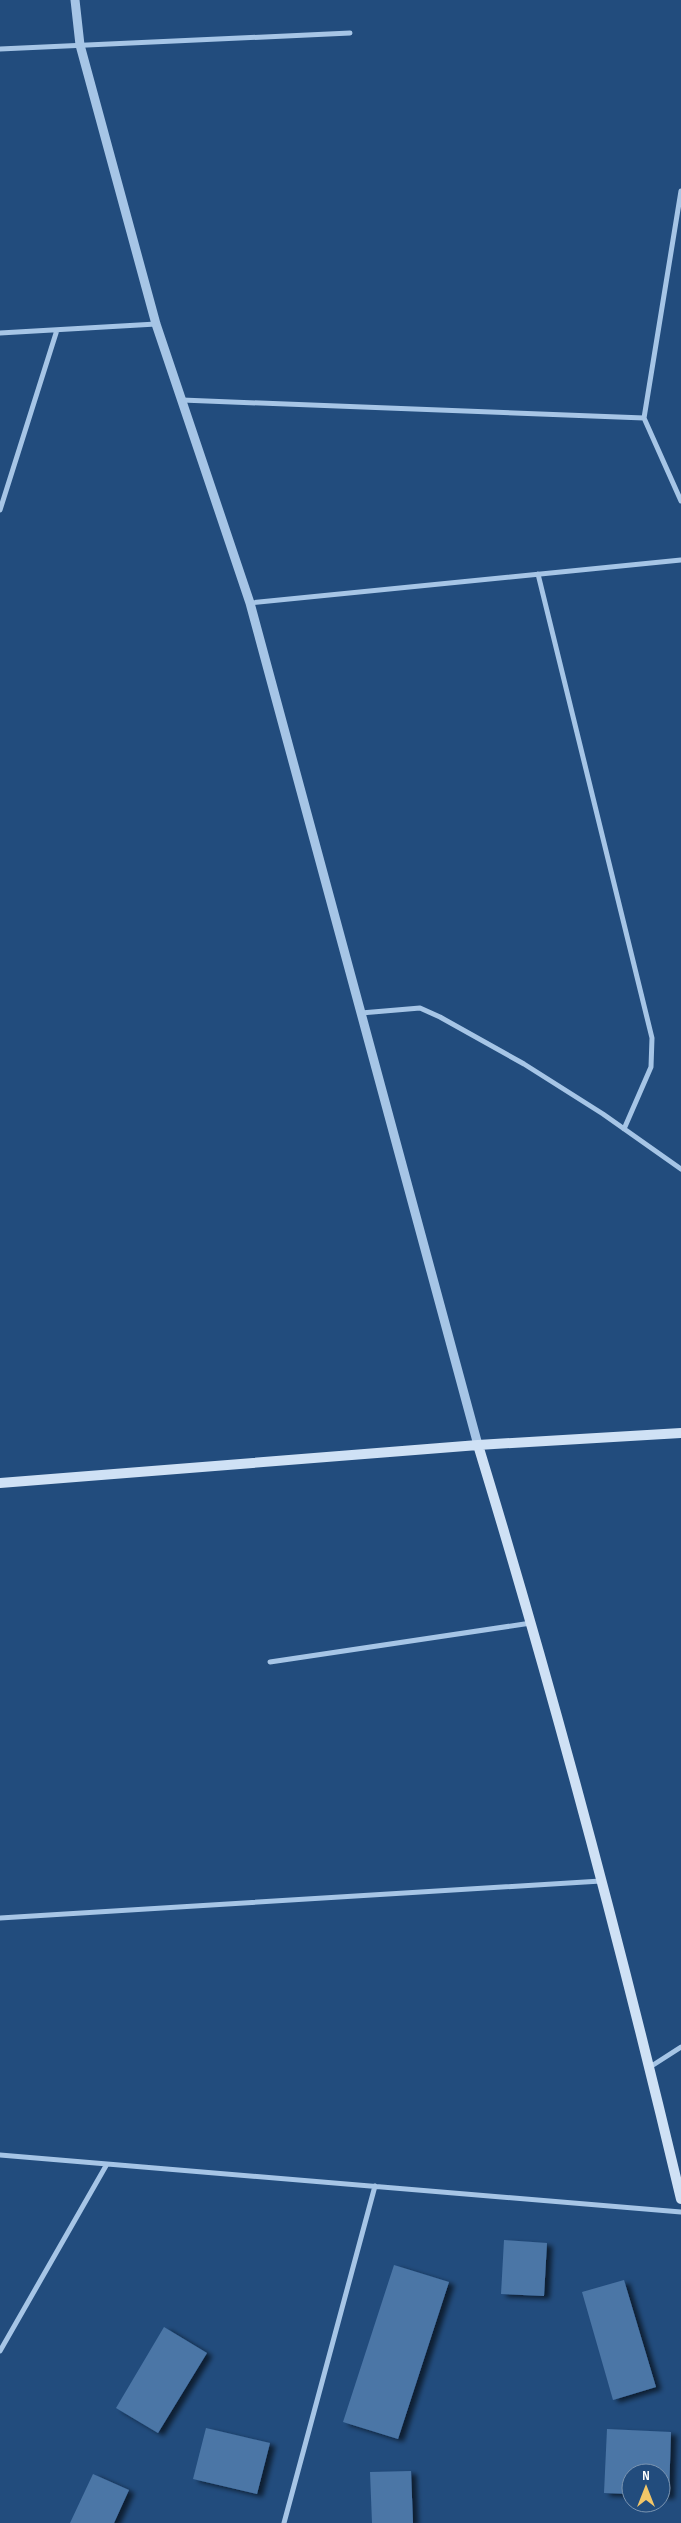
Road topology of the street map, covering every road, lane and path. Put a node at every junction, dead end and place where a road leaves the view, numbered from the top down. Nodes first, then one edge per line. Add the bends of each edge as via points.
1 (75, 0) edge
2 (350, 33) dead end
3 (80, 45) junction
4 (0, 49) edge
5 (681, 191) edge
6 (156, 324) junction
7 (57, 330) junction
8 (0, 333) edge
9 (182, 400) junction
10 (644, 418) junction
11 (681, 501) edge
12 (0, 510) edge
13 (681, 560) edge
14 (538, 574) junction
15 (250, 603) junction
16 (361, 1013) junction
17 (624, 1129) junction
18 (681, 1170) edge
19 (681, 1433) edge
20 (478, 1445) junction
21 (0, 1483) edge
22 (532, 1623) junction
23 (270, 1662) dead end
24 (601, 1881) junction
25 (0, 1918) edge
26 (681, 2047) edge
27 (650, 2067) junction
28 (0, 2155) edge
29 (107, 2164) junction
30 (375, 2186) junction
31 (681, 2199) edge
32 (681, 2212) edge
33 (0, 2351) edge
34 (284, 2523) edge

1 - 3 street
2 - 3 street
3 - 4 street
3 - 6 street
5 - 10 street
6 - 7 street
6 - 9 street
7 - 8 street
7 - 12 street
9 - 10 street
9 - 15 street
10 - 11 street
13 - 14 street
14 - 15 street
14 - 17 street via 652,1038 651,1067
15 - 16 street
16 - 17 street via 402,1008 427,1011 524,1064
16 - 20 street
17 - 18 street
19 - 20 main road
20 - 21 main road
20 - 22 main road
22 - 23 street
22 - 24 main road
24 - 25 street
24 - 27 main road
26 - 27 street
27 - 31 main road
28 - 29 street
29 - 30 street
29 - 33 street
30 - 32 street
30 - 34 street

